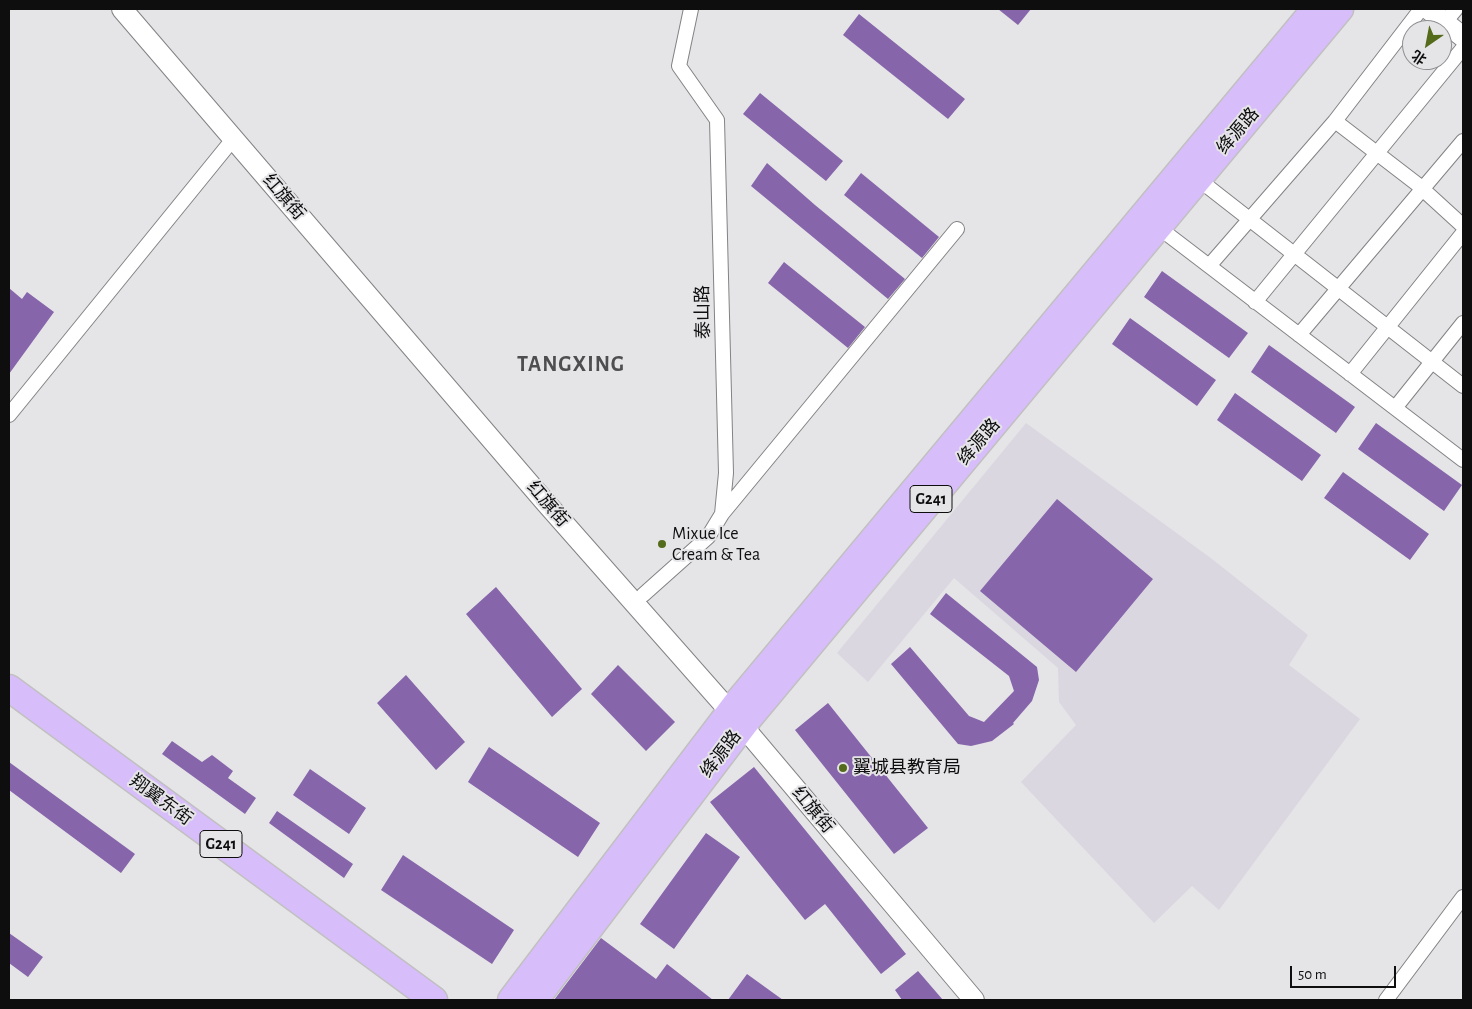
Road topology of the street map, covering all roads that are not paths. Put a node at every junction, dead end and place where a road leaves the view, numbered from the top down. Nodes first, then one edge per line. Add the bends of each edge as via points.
1 (122, 9) edge
2 (137, 9) edge
3 (691, 9) edge
4 (1315, 9) edge
5 (1340, 9) edge
6 (1421, 9) edge
7 (1428, 9) edge
8 (1452, 16) edge
9 (1463, 37) edge
10 (1463, 48) edge
11 (1335, 121) junction
12 (234, 138) junction
13 (1463, 141) edge
14 (1377, 154) junction
15 (1198, 179) junction
16 (1423, 189) junction
17 (1250, 220) junction
18 (1463, 226) edge
19 (1158, 227) junction
20 (957, 229) dead end
21 (1463, 233) edge
22 (1294, 255) junction
23 (1210, 266) junction
24 (1337, 288) junction
25 (1256, 302) junction
26 (1463, 323) edge
27 (1387, 328) junction
28 (1300, 335) junction
29 (1432, 361) junction
30 (1350, 374) junction
31 (1463, 386) edge
32 (1395, 408) junction
33 (9, 415) edge
34 (1463, 460) edge
35 (722, 514) junction
36 (643, 595) junction
37 (9, 688) edge
38 (9, 708) edge
39 (740, 714) junction
40 (1463, 898) edge
41 (411, 1000) edge
42 (434, 1000) edge
43 (511, 1000) edge
44 (535, 1000) edge
45 (974, 1000) edge
46 (988, 1000) edge
47 (1386, 1000) edge

1 - 12 main road, 红旗街
2 - 36 main road, 红旗街
3 - 35 street, 泰山路 via 680,66 717,120 726,463
4 - 39 highway, 绛源路 / G241
5 - 15 highway, 绛源路 / G241
6 - 11 street
7 - 8 main road
8 - 9 main road
10 - 14 street
11 - 14 street
11 - 17 street
12 - 33 street
12 - 39 main road, 红旗街 via 546,503
13 - 16 street
14 - 16 street
14 - 22 street
15 - 17 street
15 - 19 highway, 绛源路 / G241
16 - 18 street
16 - 24 street
17 - 22 street
17 - 23 street
19 - 23 street
19 - 39 highway, 绛源路 / G241
20 - 35 street
21 - 27 street
22 - 24 street
22 - 25 street
23 - 25 street
24 - 27 street
24 - 28 street
25 - 28 street
26 - 29 street
27 - 29 street
27 - 30 street
28 - 30 street
29 - 31 street
29 - 32 street
30 - 32 street
32 - 34 street
35 - 36 street, 泰山路 via 708,537
36 - 39 main road, 红旗街
37 - 42 highway, 翔翼东街 / G241
38 - 41 highway, 翔翼东街 / G241
39 - 43 highway, 绛源路 / G241
39 - 44 highway, 绛源路 / G241
39 - 45 main road, 红旗街
39 - 46 main road, 红旗街
40 - 47 street

